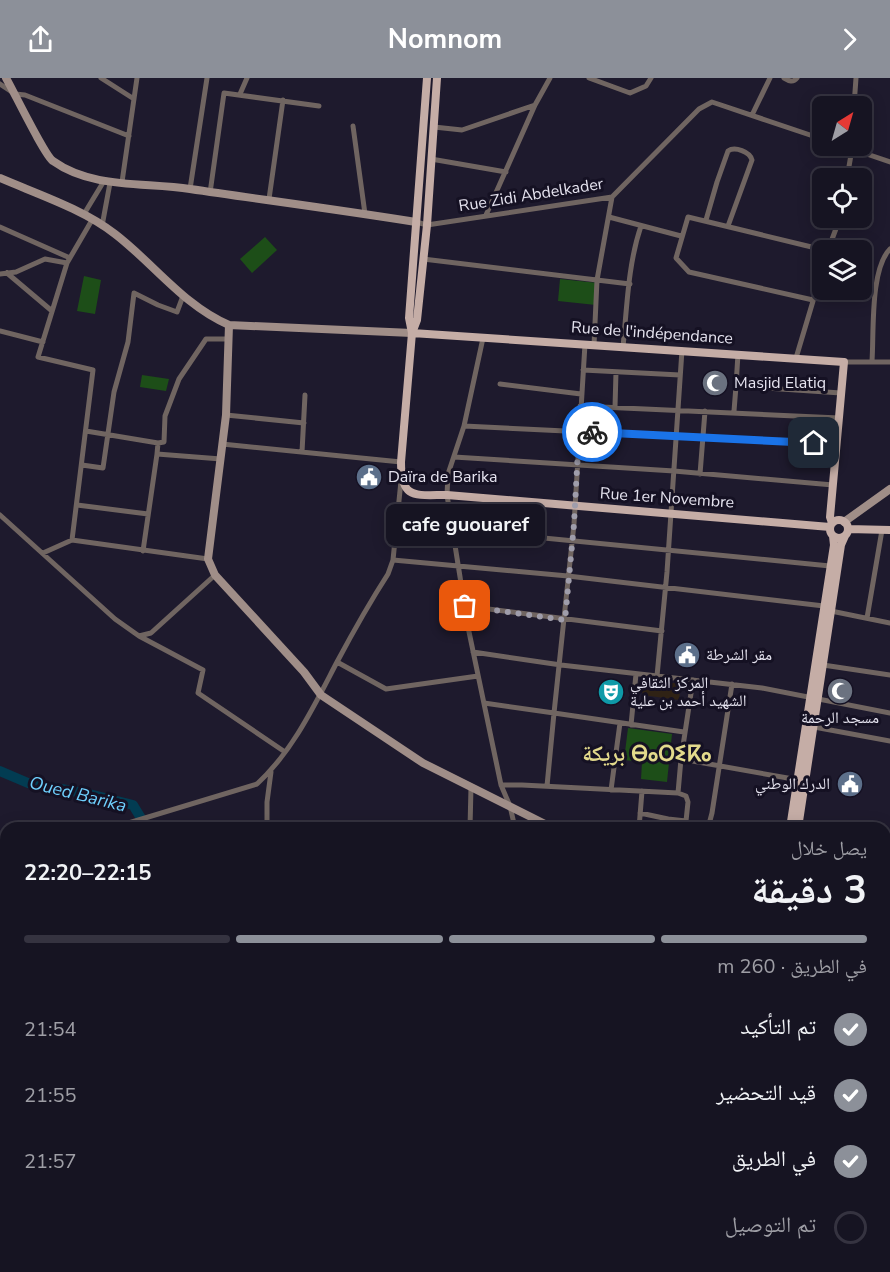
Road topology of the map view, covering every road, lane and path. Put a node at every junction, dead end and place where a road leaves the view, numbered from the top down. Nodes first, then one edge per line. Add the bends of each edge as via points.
1 (6, 78) edge
2 (101, 78) edge
3 (137, 78) edge
4 (207, 78) edge
5 (247, 78) edge
6 (427, 78) edge
7 (437, 78) edge
8 (550, 78) edge
9 (589, 78) edge
10 (651, 78) edge
11 (770, 78) edge
12 (784, 78) edge
13 (797, 78) edge
14 (856, 78) edge
15 (0, 84) edge
16 (15, 94) junction
17 (240, 94) junction
18 (855, 96) edge
19 (134, 99) junction
20 (283, 100) junction
21 (535, 105) junction
22 (319, 106) dead end
23 (752, 115) junction
24 (353, 126) dead end
25 (434, 127) junction
26 (129, 136) junction
27 (812, 136) edge
28 (872, 155) edge
29 (431, 159) junction
30 (890, 162) edge
31 (506, 172) junction
32 (0, 178) edge
33 (107, 182) junction
34 (122, 182) junction
35 (190, 189) junction
36 (210, 193) junction
37 (612, 198) junction
38 (269, 200) junction
39 (84, 214) junction
40 (365, 214) junction
41 (486, 215) junction
42 (609, 217) junction
43 (92, 220) junction
44 (706, 220) junction
45 (416, 222) junction
46 (427, 225) junction
47 (102, 226) junction
48 (641, 226) junction
49 (728, 226) junction
50 (0, 227) edge
51 (681, 236) junction
52 (812, 247) edge
53 (890, 249) edge
54 (423, 259) junction
55 (69, 260) junction
56 (7, 273) junction
57 (0, 274) edge
58 (597, 280) junction
59 (630, 284) junction
60 (183, 296) junction
61 (812, 300) edge
62 (813, 300) edge
63 (52, 311) junction
64 (229, 325) junction
65 (0, 331) edge
66 (412, 333) junction
67 (483, 338) junction
68 (227, 339) junction
69 (43, 342) junction
70 (589, 345) junction
71 (623, 347) junction
72 (682, 350) junction
73 (738, 354) junction
74 (796, 357) junction
75 (872, 361) junction
76 (844, 362) junction
77 (890, 363) edge
78 (583, 370) junction
79 (616, 372) junction
80 (680, 375) junction
81 (500, 384) dead end
82 (736, 386) junction
83 (841, 393) junction
84 (581, 394) junction
85 (305, 395) dead end
86 (580, 406) junction
87 (615, 407) junction
88 (679, 410) junction
89 (705, 411) junction
90 (734, 411) junction
91 (226, 415) junction
92 (839, 418) junction
93 (304, 423) junction
94 (464, 426) junction
95 (86, 431) junction
96 (579, 431) junction
97 (108, 436) junction
98 (677, 438) junction
99 (702, 438) junction
100 (158, 443) junction
101 (222, 444) junction
102 (836, 444) junction
103 (302, 452) junction
104 (157, 454) junction
105 (454, 457) junction
106 (221, 459) junction
107 (402, 462) junction
108 (576, 464) junction
109 (82, 465) junction
110 (674, 471) junction
111 (700, 474) junction
112 (401, 480) junction
113 (833, 485) junction
114 (890, 489) edge
115 (447, 495) junction
116 (77, 505) junction
117 (573, 506) junction
118 (672, 513) junction
119 (148, 514) junction
120 (0, 515) edge
121 (832, 529) junction
122 (845, 529) junction
123 (452, 530) junction
124 (886, 530) edge
125 (72, 540) junction
126 (572, 541) junction
127 (668, 550) junction
128 (143, 551) junction
129 (43, 553) junction
130 (208, 558) junction
131 (393, 560) junction
132 (830, 566) junction
133 (459, 567) junction
134 (215, 575) junction
135 (568, 576) junction
136 (666, 589) junction
137 (465, 606) junction
138 (828, 608) junction
139 (867, 618) junction
140 (565, 620) junction
141 (890, 623) edge
142 (662, 631) junction
143 (139, 636) junction
144 (473, 652) junction
145 (337, 662) junction
146 (561, 665) junction
147 (823, 665) junction
148 (636, 674) junction
149 (890, 675) edge
150 (478, 676) junction
151 (657, 676) junction
152 (693, 680) junction
153 (732, 684) junction
154 (321, 695) junction
155 (814, 699) junction
156 (484, 703) junction
157 (890, 712) edge
158 (554, 713) junction
159 (620, 723) junction
160 (631, 725) junction
161 (814, 727) junction
162 (684, 732) junction
163 (890, 741) edge
164 (285, 752) junction
165 (681, 759) junction
166 (718, 766) junction
167 (271, 772) junction
168 (802, 781) junction
169 (501, 785) junction
170 (547, 786) junction
171 (471, 787) junction
172 (611, 790) junction
173 (642, 791) junction
174 (678, 793) junction
175 (510, 806) junction
176 (640, 813) junction
177 (668, 819) junction
178 (132, 822) edge
179 (267, 822) edge
180 (470, 822) edge
181 (514, 822) edge
182 (541, 822) edge
183 (639, 822) edge
184 (668, 822) edge
185 (710, 822) edge
186 (792, 822) edge
187 (799, 822) edge

1 - 16 main road
2 - 19 street
3 - 19 street
4 - 35 street
5 - 17 street
6 - 45 main road
7 - 25 main road
8 - 21 street
9 - 10 street via 630,93 646,86
11 - 23 street
12 - 13 street
14 - 18 street
15 - 16 street
16 - 26 street
16 - 33 main road via 50,160 76,174
17 - 20 street
17 - 36 street via 224,93
19 - 26 street
20 - 22 street
20 - 38 street
21 - 25 street via 462,130
21 - 31 street
23 - 27 street, Rue Zidi Abdelkader
23 - 37 street, Rue Zidi Abdelkader via 712,102 699,109
24 - 40 street
25 - 29 main road
26 - 34 street
28 - 30 street
29 - 31 street
29 - 46 main road
31 - 41 street
32 - 39 main road
33 - 34 main road
33 - 39 street
33 - 47 street
34 - 35 main road
35 - 36 main road
36 - 38 main road
37 - 41 street, Rue Zidi Abdelkader
37 - 42 street
38 - 40 main road
39 - 43 main road
40 - 45 main road
41 - 46 street, Rue Zidi Abdelkader
42 - 48 street
42 - 58 street
43 - 47 main road
43 - 55 street
44 - 49 street
44 - 49 street via 728,151 735,149 749,154 752,160
44 - 51 street via 688,217
45 - 46 street, Rue Zidi Abdelkader
45 - 66 main road via 409,318
46 - 54 main road
47 - 60 main road via 144,258
48 - 51 street
48 - 59 street
49 - 52 street
50 - 55 street
51 - 61 street via 676,258 689,272
53 - 75 street via 876,276
54 - 58 street
54 - 66 main road via 417,320
55 - 56 street via 45,259
55 - 63 street
56 - 57 street
56 - 63 street
58 - 59 street
58 - 70 street
59 - 71 street
60 - 64 main road
60 - 97 street via 177,312 134,294
62 - 74 street
63 - 69 street
64 - 66 main road
64 - 68 main road
65 - 69 street
66 - 67 main road, Rue de l'indépendance
66 - 107 main road
67 - 70 main road, Rue de l'indépendance
67 - 94 street
68 - 91 main road
68 - 100 street via 206,339 179,379 165,416 164,442
69 - 95 street via 38,357 93,369
70 - 71 main road, Rue de l'indépendance
70 - 78 street
71 - 72 main road, Rue de l'indépendance
72 - 73 main road, Rue de l'indépendance
72 - 80 street
73 - 74 main road, Rue de l'indépendance
73 - 82 street
74 - 76 main road, Rue de l'indépendance
75 - 76 street, Rue de l'indépendance
75 - 77 street, Rue de l'indépendance
76 - 83 main road
78 - 79 street
78 - 84 street
79 - 80 street
79 - 87 street
80 - 88 street
81 - 84 street
82 - 83 street
82 - 90 street
83 - 92 main road
84 - 86 street
85 - 93 street
86 - 87 street
86 - 96 street
87 - 88 street
88 - 89 street
88 - 98 street
89 - 90 street
89 - 99 street
90 - 92 street
91 - 93 street
91 - 101 main road
92 - 102 main road
93 - 103 street
94 - 96 street
94 - 105 street
95 - 97 street
95 - 109 street
96 - 98 street
96 - 108 street
97 - 100 street
97 - 109 street via 103,468
98 - 99 street
98 - 110 street
99 - 102 street
99 - 111 street
100 - 104 street
101 - 103 street
101 - 106 main road
102 - 113 main road
103 - 107 street
104 - 106 street
104 - 119 street
105 - 108 street
105 - 115 street
106 - 130 main road
107 - 112 main road
108 - 110 street
108 - 117 street
109 - 116 street
110 - 111 street
110 - 118 street
111 - 113 street
112 - 115 main road, Rue 1er Novembre via 416,495
112 - 131 street
113 - 121 main road
114 - 122 main road
115 - 117 main road, Rue 1er Novembre
115 - 123 street
116 - 119 street
116 - 125 street
117 - 118 main road, Rue 1er Novembre
117 - 126 street
118 - 121 main road, Rue 1er Novembre
118 - 127 street
119 - 128 street
120 - 129 street
121 - 122 main road via 839,538
121 - 122 main road via 838,520
121 - 132 main road
122 - 124 main road
122 - 138 main road
123 - 126 street
123 - 133 street
124 - 139 street
125 - 128 street
125 - 129 street
126 - 127 street
126 - 135 street
127 - 132 street
127 - 136 street
128 - 130 street
129 - 143 street
130 - 134 main road
131 - 133 street
131 - 145 street
132 - 138 main road
133 - 135 street
133 - 137 street
134 - 143 street via 151,633
134 - 154 main road
135 - 136 street
135 - 140 street
136 - 138 street
136 - 142 street
137 - 140 street
137 - 144 street
138 - 139 street
138 - 147 main road
138 - 155 main road
139 - 141 street
140 - 142 street
140 - 146 street
142 - 151 street
143 - 164 street via 203,670 198,693
144 - 146 street
144 - 150 street
145 - 150 street via 386,689
145 - 154 street
146 - 148 street
146 - 158 street
147 - 149 street
147 - 155 main road
148 - 151 street
148 - 160 street
150 - 156 street
151 - 152 street
152 - 153 street
152 - 162 street
153 - 155 street
153 - 166 street
154 - 164 street
154 - 171 main road via 423,763
155 - 157 street
155 - 161 main road
155 - 168 main road
156 - 158 street
156 - 169 street
158 - 159 street
158 - 170 street
159 - 160 street
159 - 172 street
160 - 162 street
161 - 163 street
161 - 168 main road
162 - 165 street
164 - 167 street
165 - 166 street
165 - 174 street
166 - 168 street
166 - 185 street
167 - 178 street via 257,784
167 - 179 street
168 - 186 main road
168 - 187 main road
169 - 170 street
169 - 175 street
170 - 172 street
171 - 175 main road
171 - 180 street
172 - 173 street
173 - 174 street
173 - 176 street
174 - 177 street via 688,799 686,821
175 - 181 street
175 - 182 main road
176 - 177 street
176 - 183 street
177 - 184 street

